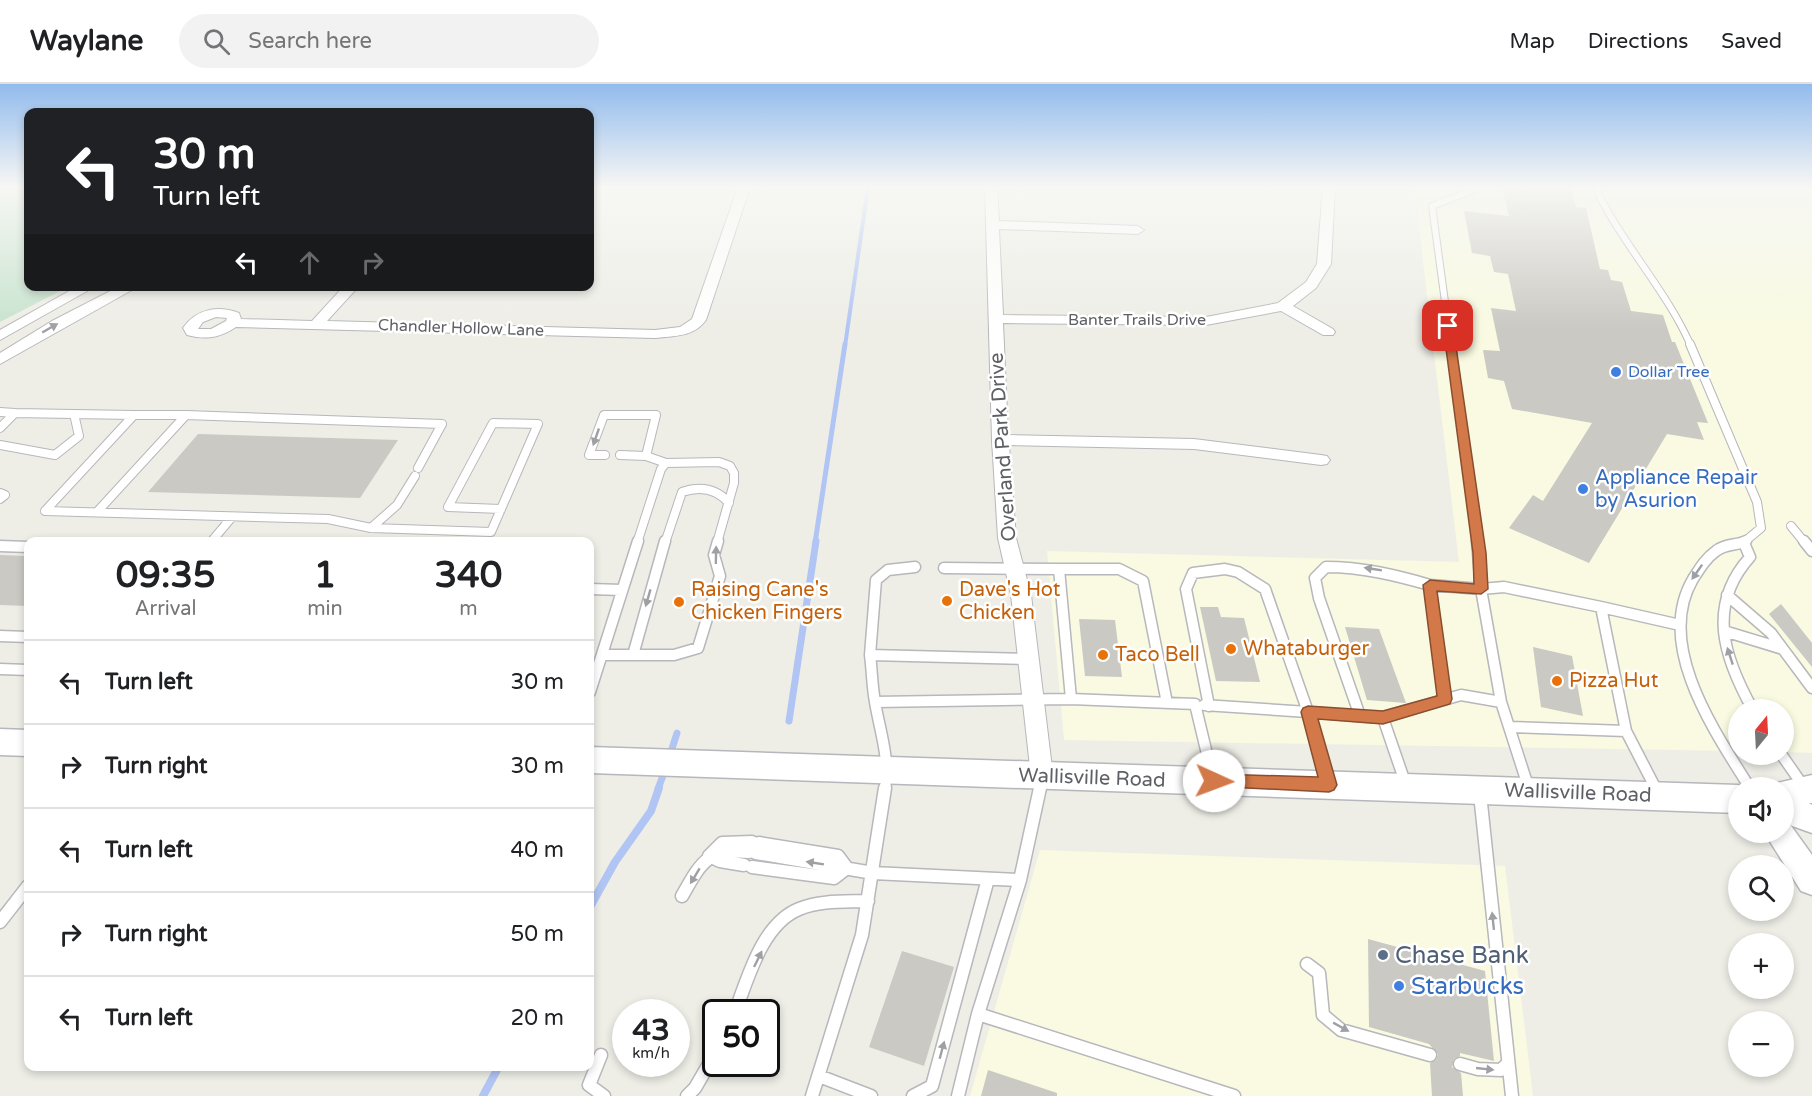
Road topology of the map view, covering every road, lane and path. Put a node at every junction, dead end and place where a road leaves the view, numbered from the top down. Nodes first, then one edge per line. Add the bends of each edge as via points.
1 (728, 234) edge
2 (993, 234) edge
3 (1326, 234) edge
4 (1436, 234) edge
5 (1621, 234) edge
6 (80, 291) edge
7 (122, 291) edge
8 (347, 291) edge
9 (1283, 306) junction
10 (996, 319) junction
11 (233, 323) dead end
12 (316, 325) junction
13 (1328, 332) dead end
14 (0, 336) edge
15 (0, 359) edge
16 (0, 412) edge
17 (15, 413) junction
18 (74, 414) junction
19 (134, 414) junction
20 (186, 416) junction
21 (0, 428) edge
22 (1000, 440) junction
23 (0, 445) edge
24 (604, 455) dead end
25 (620, 455) dead end
26 (646, 456) junction
27 (1321, 460) dead end
28 (666, 463) junction
29 (0, 493) edge
30 (0, 499) edge
31 (729, 503) junction
32 (501, 509) junction
33 (97, 512) junction
34 (232, 517) junction
35 (1791, 526) dead end
36 (371, 528) junction
37 (215, 537) edge
38 (1744, 543) junction
39 (0, 546) edge
40 (24, 547) edge
41 (1812, 551) edge
42 (915, 567) dead end
43 (944, 568) dead end
44 (1059, 569) junction
45 (1015, 570) junction
46 (1430, 585) junction
47 (1481, 589) junction
48 (594, 590) edge
49 (622, 590) junction
50 (1727, 595) junction
51 (1601, 606) junction
52 (1680, 625) junction
53 (1724, 631) junction
54 (0, 636) edge
55 (24, 637) edge
56 (1783, 649) junction
57 (602, 654) junction
58 (633, 655) junction
59 (870, 655) junction
60 (1029, 659) junction
61 (0, 669) edge
62 (24, 670) edge
63 (594, 679) edge
64 (1812, 688) edge
65 (1071, 699) junction
66 (1445, 699) junction
67 (1748, 699) edge
68 (1034, 701) junction
69 (875, 702) junction
70 (1501, 702) junction
71 (1167, 703) junction
72 (1195, 705) junction
73 (1209, 706) junction
74 (1308, 712) junction
75 (1360, 716) junction
76 (1383, 717) junction
77 (1509, 726) junction
78 (1626, 731) junction
79 (0, 742) edge
80 (24, 743) edge
81 (597, 760) edge
82 (1786, 765) edge
83 (888, 771) junction
84 (1042, 776) junction
85 (1743, 777) edge
86 (1214, 781) junction
87 (1329, 785) junction
88 (1406, 787) junction
89 (1479, 789) junction
90 (1530, 791) junction
91 (1659, 796) junction
92 (1728, 799) edge
93 (1801, 800) edge
94 (1786, 843) edge
95 (709, 855) junction
96 (847, 868) junction
97 (873, 873) junction
98 (988, 879) junction
99 (1020, 880) junction
100 (1812, 881) edge
101 (24, 891) edge
102 (682, 896) dead end
103 (868, 901) junction
104 (0, 922) edge
105 (1307, 964) dead end
106 (741, 999) edge
107 (978, 1014) junction
108 (601, 1054) dead end
109 (1430, 1055) dead end
110 (1508, 1063) junction
111 (1460, 1064) dead end
112 (594, 1069) edge
113 (593, 1071) edge
114 (702, 1076) edge
115 (819, 1076) junction
116 (604, 1096) edge
117 (687, 1096) edge
118 (812, 1096) edge
119 (871, 1096) edge
120 (914, 1096) edge
121 (958, 1096) edge
122 (1234, 1096) edge
123 (1512, 1096) edge

1 - 12 street, Chandler Hollow Lane via 699,320 688,330 655,334
2 - 10 street, Overland Park Drive
3 - 9 street, Banter Trails Drive via 1324,264 1311,285
4 - 47 lane
5 - 38 lane via 1680,321 1738,456 1761,528
6 - 14 street
15 -> 7 street
8 - 12 street
9 - 10 street, Banter Trails Drive via 1206,321
9 - 13 street
10 - 22 street, Overland Park Drive
11 - 12 street, Chandler Hollow Lane
16 - 17 lane
17 - 18 lane
17 - 21 lane
18 - 19 lane
18 - 23 lane via 79,436 55,455
19 - 20 lane
19 - 33 lane via 45,511
20 - 33 lane
20 - 36 lane via 442,424 397,505
22 - 27 street via 1194,444
22 - 45 street, Overland Park Drive via 1007,538
26 -> 24 lane via 656,415 604,415 589,455
25 - 26 lane
26 - 28 lane
28 - 31 lane via 719,462 730,466 734,483
28 - 49 lane
29 - 30 lane via 5,495
58 -> 31 lane via 674,655 699,648 720,576 714,555
31 -> 58 lane via 715,490 693,488 682,492
32 - 32 lane via 506,498 538,424 493,423 448,507
32 - 36 lane via 491,532
33 - 34 lane
34 - 36 lane via 328,519
34 - 37 lane
35 - 41 lane
38 - 50 lane via 1750,557 1730,582
38 -> 52 lane via 1727,544 1699,567 1680,609
39 - 40 lane
42 - 59 lane via 893,568 880,573 876,580
43 - 45 lane
44 - 45 lane
44 - 65 lane
44 - 71 lane via 1119,569 1143,581
45 - 60 street, Overland Park Drive
46 - 47 lane
46 - 66 lane
46 -> 75 lane via 1355,566 1326,567 1315,578
47 - 51 lane via 1504,586
47 - 70 lane
48 - 49 lane
49 - 57 lane
50 - 53 lane
50 - 56 lane via 1771,633
51 - 52 lane
51 - 78 lane
52 - 85 lane via 1682,647 1701,702
53 - 56 lane
67 -> 53 lane via 1730,658
54 - 55 lane
56 - 64 lane
57 - 58 lane
57 - 63 lane
59 - 60 lane
59 - 69 lane
60 - 68 street, Overland Park Drive
61 - 62 lane
65 - 68 lane
65 - 71 lane
66 - 70 lane via 1461,695
66 - 76 lane
68 - 69 lane
68 - 84 street, Overland Park Drive
69 - 83 lane
70 - 77 lane
71 - 72 lane
72 - 73 lane
72 - 86 lane
73 - 74 lane
73 - 74 lane via 1186,589 1193,573 1224,569 1238,572 1265,589
74 - 75 lane
74 - 87 lane
75 - 76 lane
76 - 88 lane
77 - 78 lane
77 - 90 lane
78 - 91 lane
79 - 80 main road
81 - 83 main road, Wallisville Road
82 - 93 lane
83 - 84 main road, Wallisville Road
83 - 97 lane
84 - 86 main road, Wallisville Road
84 - 99 lane
86 - 87 main road, Wallisville Road
87 - 88 main road, Wallisville Road
88 - 89 main road, Wallisville Road
89 - 90 main road, Wallisville Road
110 -> 89 lane
90 - 91 main road, Wallisville Road
91 - 92 main road, Wallisville Road
94 - 100 street
96 -> 95 lane via 754,848 721,850
95 - 96 lane via 720,861 834,878
95 -> 102 lane
96 - 97 lane
97 - 98 lane
97 - 103 lane
98 - 99 lane
120 -> 98 lane via 932,1086
99 - 107 lane
101 - 104 lane
106 -> 103 lane via 772,931 792,912 822,904
103 - 115 lane via 862,934
105 -> 109 lane via 1320,974 1323,1015 1341,1030
107 - 121 lane
107 - 122 lane
108 - 112 lane
111 -> 110 lane via 1501,1070
110 - 123 lane
113 - 116 lane via 589,1085
114 - 117 lane
115 - 118 lane
115 - 119 lane

